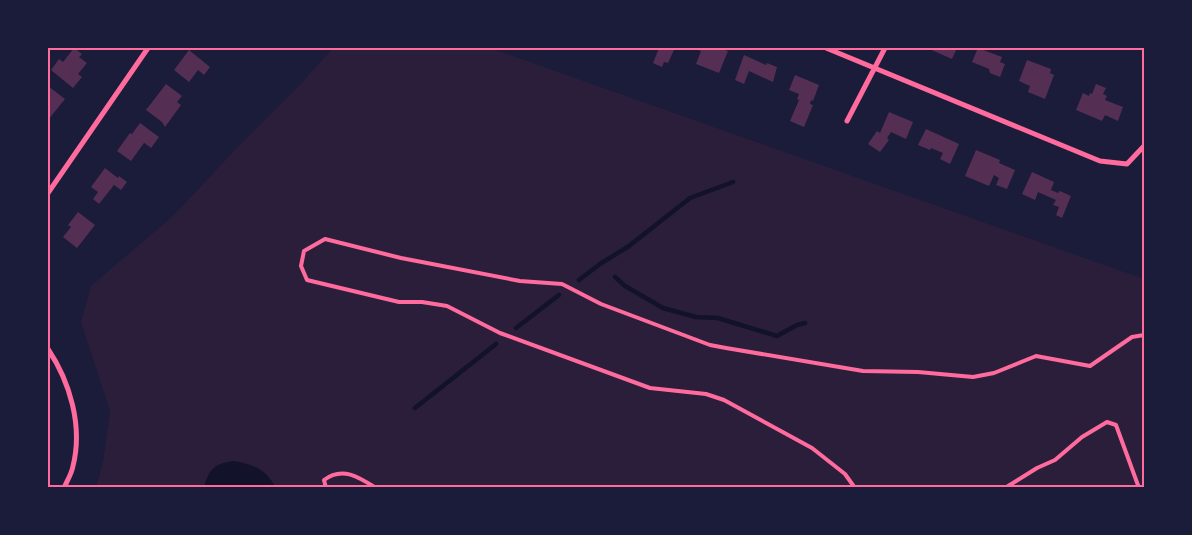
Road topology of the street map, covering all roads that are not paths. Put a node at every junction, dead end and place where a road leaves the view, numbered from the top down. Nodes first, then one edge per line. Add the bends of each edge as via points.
1 (148, 48) edge
2 (826, 48) edge
3 (885, 48) edge
4 (876, 68) junction
5 (847, 121) dead end
6 (1144, 146) edge
7 (48, 194) edge
8 (1144, 334) edge
9 (48, 349) edge
10 (64, 488) edge
11 (326, 488) edge
12 (376, 488) edge
13 (855, 488) edge
14 (1005, 488) edge
15 (1139, 488) edge

1 - 7 street
2 - 4 street
3 - 4 street
4 - 5 street
4 - 6 street via 1100,161 1127,164
8 - 13 lane via 1132,337 1090,366 1036,356 994,373 973,377 863,371 710,345 601,304 562,284 520,281 401,258 325,239 304,250 301,266 307,280 399,302 447,306 500,333 650,388 706,394 724,400 812,448 846,474
9 - 10 street via 70,395 76,434 73,467
11 - 12 lane via 324,480 336,473 351,474
14 - 15 lane via 1055,460 1107,422 1116,425

